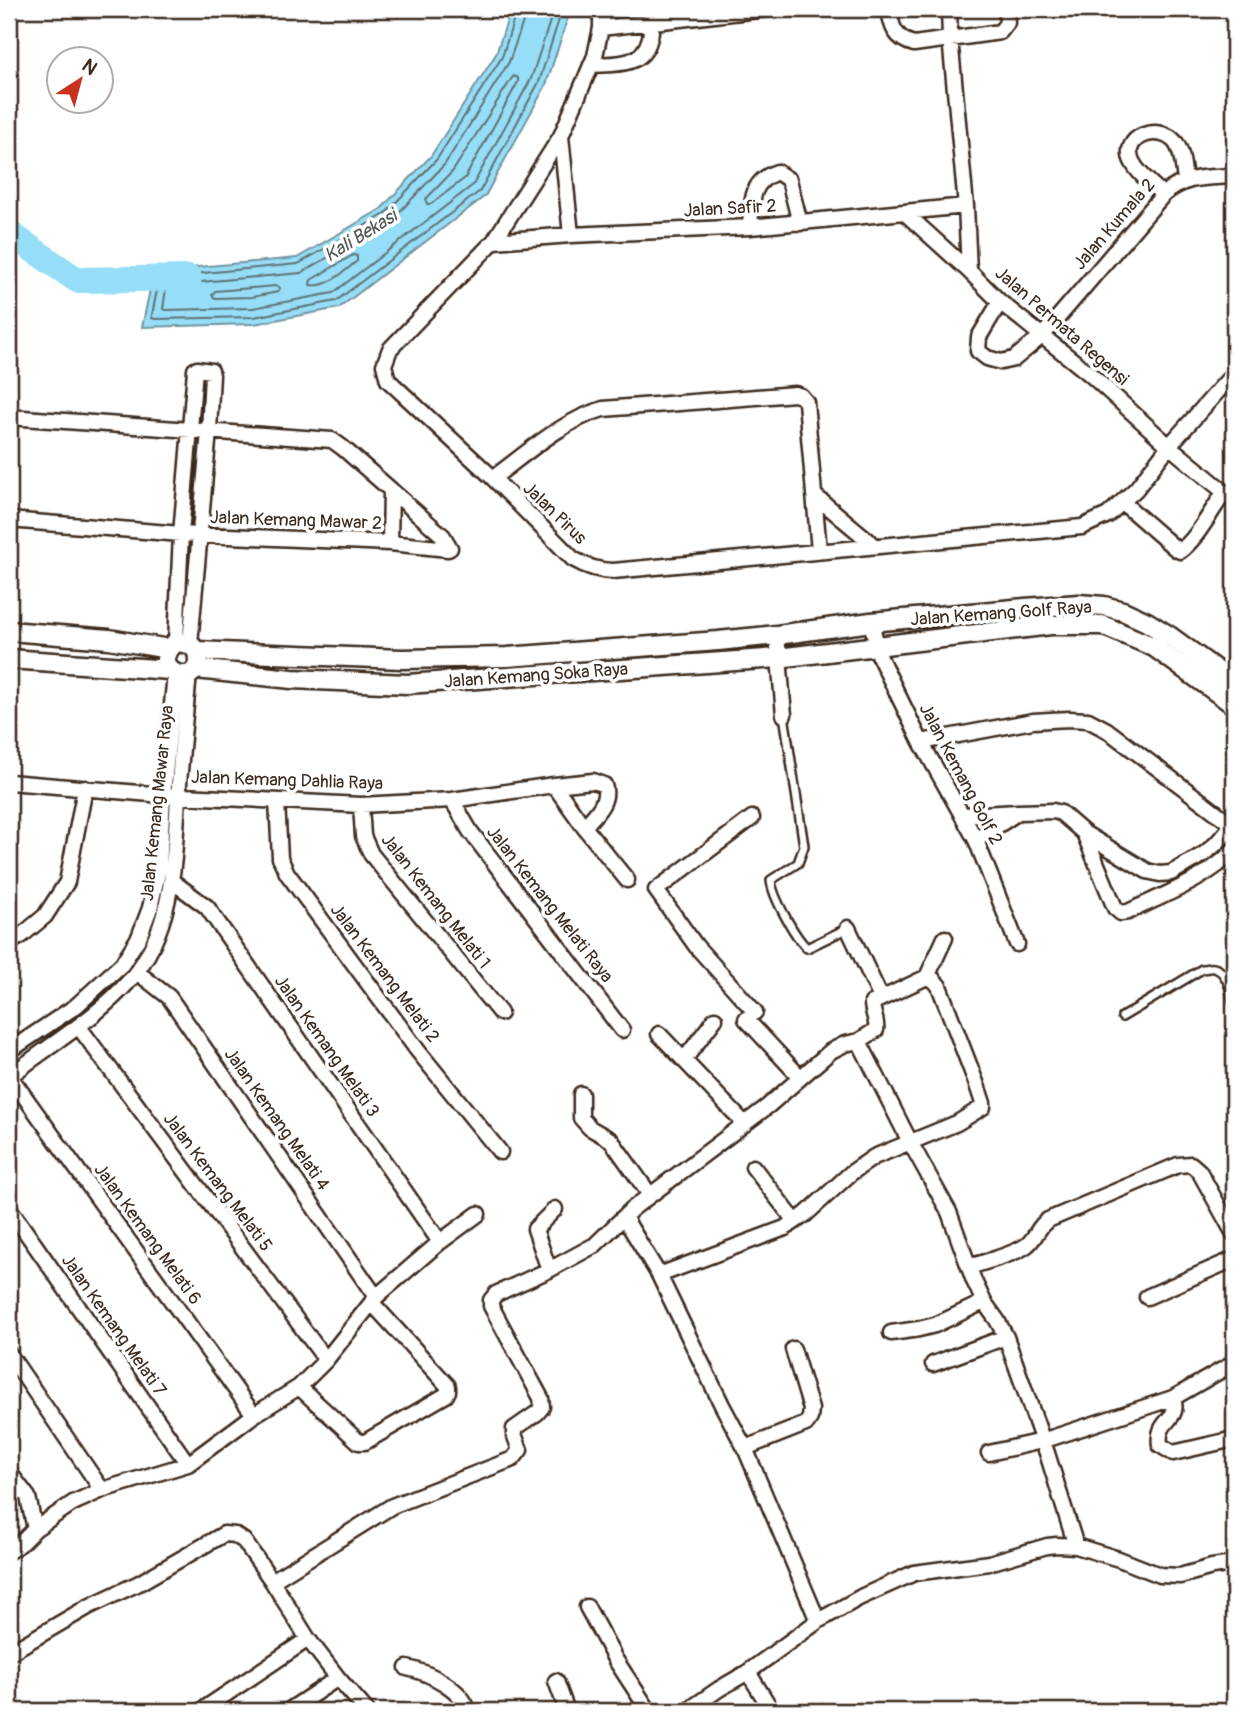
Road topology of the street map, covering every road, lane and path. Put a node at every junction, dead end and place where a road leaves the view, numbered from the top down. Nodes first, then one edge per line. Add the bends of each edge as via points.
1 (601, 9) edge
2 (766, 9) edge
3 (889, 9) edge
4 (948, 9) edge
5 (1006, 9) edge
6 (650, 15) edge
7 (601, 27) junction
8 (950, 38) junction
9 (591, 65) junction
10 (561, 136) junction
11 (1234, 176) edge
12 (1185, 180) junction
13 (1163, 194) junction
14 (966, 206) junction
15 (904, 212) junction
16 (800, 223) junction
17 (750, 227) junction
18 (571, 235) junction
19 (494, 241) junction
20 (969, 271) junction
21 (1000, 302) junction
22 (1043, 335) junction
23 (1234, 373) edge
24 (9, 417) edge
25 (191, 430) junction
26 (209, 431) junction
27 (1169, 446) junction
28 (493, 478) junction
29 (391, 490) junction
30 (814, 495) junction
31 (1230, 496) edge
32 (1122, 502) junction
33 (9, 520) edge
34 (181, 534) junction
35 (198, 535) junction
36 (390, 543) junction
37 (875, 546) junction
38 (819, 551) junction
39 (871, 622) junction
40 (9, 631) edge
41 (777, 635) junction
42 (876, 646) junction
43 (778, 657) junction
44 (9, 659) edge
45 (183, 659) junction
46 (1210, 665) junction
47 (1198, 679) junction
48 (1234, 683) edge
49 (1234, 705) edge
50 (784, 715) joint
51 (921, 742) junction
52 (9, 782) edge
53 (554, 785) junction
54 (85, 788) junction
55 (163, 794) junction
56 (178, 795) junction
57 (452, 800) junction
58 (276, 801) junction
59 (361, 805) junction
60 (1018, 812) junction
61 (963, 816) junction
62 (752, 818) dead end
63 (1234, 825) edge
64 (584, 827) junction
65 (1084, 833) junction
66 (976, 840) junction
67 (1234, 850) edge
68 (1160, 874) junction
69 (626, 880) dead end
70 (172, 881) junction
71 (1167, 893) junction
72 (848, 928) joint
73 (945, 938) dead end
74 (9, 943) edge
75 (1017, 944) dead end
76 (137, 972) junction
77 (927, 977) junction
78 (881, 998) junction
79 (1234, 1005) edge
80 (500, 1013) dead end
81 (1122, 1017) dead end
82 (715, 1019) dead end
83 (79, 1027) junction
84 (622, 1030) dead end
85 (659, 1034) dead end
86 (859, 1041) junction
87 (9, 1051) edge
88 (684, 1060) junction
89 (9, 1076) edge
90 (800, 1077) junction
91 (581, 1094) dead end
92 (745, 1124) junction
93 (910, 1142) junction
94 (500, 1152) dead end
95 (752, 1167) dead end
96 (650, 1195) junction
97 (9, 1208) edge
98 (555, 1209) dead end
99 (478, 1214) dead end
100 (624, 1217) junction
101 (795, 1221) junction
102 (1234, 1234) edge
103 (440, 1242) junction
104 (1234, 1259) edge
105 (969, 1267) junction
106 (550, 1270) junction
107 (659, 1275) junction
108 (1147, 1297) dead end
109 (374, 1300) junction
110 (984, 1302) junction
111 (891, 1333) dead end
112 (1006, 1337) junction
113 (793, 1349) dead end
114 (9, 1354) edge
115 (326, 1360) junction
116 (1234, 1363) edge
117 (933, 1364) dead end
118 (299, 1387) junction
119 (1174, 1398) junction
120 (254, 1415) junction
121 (1234, 1439) edge
122 (1042, 1441) junction
123 (745, 1448) junction
124 (989, 1453) dead end
125 (188, 1464) junction
126 (9, 1472) edge
127 (102, 1490) junction
128 (35, 1529) junction
129 (1076, 1546) junction
130 (9, 1551) edge
131 (1234, 1564) edge
132 (272, 1581) junction
133 (587, 1607) dead end
134 (818, 1621) junction
135 (308, 1639) junction
136 (9, 1653) edge
137 (407, 1668) dead end
138 (748, 1672) junction
139 (338, 1678) junction
140 (556, 1681) dead end
141 (201, 1711) edge
142 (288, 1711) edge
143 (367, 1711) edge
144 (468, 1711) edge
145 (567, 1711) edge
146 (649, 1711) edge
147 (687, 1711) edge
148 (772, 1711) edge

1 - 7 street, Jalan Pirus
2 - 6 street
3 - 8 street via 896,34 908,43
4 - 8 street, Jalan Permata Regensi
5 - 8 street via 1007,23 1000,32
6 - 7 street
6 - 9 street via 644,52 632,61
7 - 9 street, Jalan Pirus
8 - 14 street, Jalan Permata Regensi
9 - 10 street, Jalan Pirus
10 - 18 street
10 - 19 street, Jalan Pirus
11 - 12 street, Jalan Kumala 2
12 - 13 street, Jalan Kumala 2
12 - 13 street via 1176,143 1165,135 1147,133 1135,139 1132,162
13 - 22 street, Jalan Kumala 2
14 - 15 street, Jalan Safir 2
14 - 20 street, Jalan Permata Regensi
15 - 16 street, Jalan Safir 2
15 - 20 street
16 - 17 street, Jalan Safir 2
16 - 17 street via 789,180 777,172 755,188
17 - 18 street, Jalan Safir 2
18 - 19 street, Jalan Safir 2
19 - 28 street, Jalan Pirus via 390,349 384,365 388,380
20 - 21 street, Jalan Permata Regensi
21 - 22 street, Jalan Permata Regensi
21 - 22 street, Jalan Kumala 2 via 979,337 978,351 987,358 1014,359
22 - 27 street, Jalan Permata Regensi
23 - 27 street, Jalan Pirus
24 - 25 street, Jalan Kemang Mawar 2
25 - 26 street, Jalan Kemang Mawar 2
25 - 26 street, Jalan Kemang Mawar Raya via 197,369 212,375
25 - 34 street, Jalan Kemang Mawar Raya
26 - 29 street, Jalan Kemang Mawar 2 via 332,440
26 - 35 street, Jalan Kemang Mawar Raya
27 - 31 street, Jalan Permata Regensi
27 - 32 street, Jalan Pirus
28 - 30 street via 559,429 603,409 795,394 806,402
28 - 38 street, Jalan Pirus via 573,559 604,571
29 - 36 street, Jalan Kemang Mawar 2
29 - 36 street via 443,536 450,548
30 - 37 street
30 - 38 street
31 - 32 street via 1181,551
32 - 37 street, Jalan Pirus via 1108,515 1082,527
33 - 34 street, Jalan Kemang Mawar 2
34 - 35 street, Jalan Kemang Mawar 2
34 - 45 street, Jalan Kemang Mawar Raya
35 - 36 street, Jalan Kemang Mawar 2
35 - 45 street, Jalan Kemang Mawar Raya
37 - 38 street, Jalan Pirus
39 - 41 street, Jalan Kemang Soka Raya
39 - 42 street, Jalan Kemang Golf 2
39 - 46 street, Jalan Kemang Golf Raya via 1079,604 1104,606 1147,622
40 - 45 street, Jalan Kemang Soka Raya via 108,639
41 - 43 street
41 - 45 street, Jalan Kemang Soka Raya via 507,657
42 - 43 street, Jalan Kemang Soka Raya
42 - 47 street, Jalan Kemang Golf Raya via 1051,625 1102,625 1154,647
42 - 51 street, Jalan Kemang Golf 2
43 - 45 street, Jalan Kemang Soka Raya via 407,684 292,679
43 - 50 street
44 - 45 street, Jalan Kemang Soka Raya
45 - 55 street, Jalan Kemang Mawar Raya
45 - 56 street, Jalan Kemang Mawar Raya
46 - 47 street
46 - 48 street, Jalan Kemang Golf Raya
47 - 49 street, Jalan Kemang Golf Raya
50 - 72 lane via 804,846 798,863 771,880 772,888 807,948
51 - 61 street, Jalan Kemang Golf 2
51 - 63 street via 1033,721 1088,720
52 - 54 street, Jalan Kemang Dahlia Raya
53 - 57 street, Jalan Kemang Dahlia Raya
53 - 64 street
53 - 64 street, Jalan Kemang Dahlia Raya via 593,781 604,785 605,802
54 - 55 street, Jalan Kemang Dahlia Raya
54 - 74 street via 67,882 45,916
55 - 56 street, Jalan Kemang Dahlia Raya
55 - 87 street, Jalan Kemang Mawar Raya via 159,868 139,937 122,964 76,1006
56 - 58 street, Jalan Kemang Dahlia Raya
56 - 70 street, Jalan Kemang Mawar Raya
57 - 59 street, Jalan Kemang Dahlia Raya
57 - 84 street, Jalan Kemang Melati Raya via 470,831
58 - 59 street, Jalan Kemang Dahlia Raya
58 - 94 street, Jalan Kemang Melati 2 via 280,858 287,873 418,1051
59 - 80 street, Jalan Kemang Melati 1 via 363,836 371,854
60 - 61 street
60 - 65 street via 1061,813
60 - 66 street
61 - 66 street, Jalan Kemang Golf 2
62 - 90 street via 656,890 696,946 755,1012 746,1019
63 - 68 street via 1204,854 1171,873
64 - 69 street
65 - 68 street via 1147,871
65 - 71 street via 1118,911 1128,912
66 - 75 street, Jalan Kemang Golf 2
67 - 71 street via 1206,873
68 - 71 street
70 - 76 street, Jalan Kemang Mawar Raya via 163,921
70 - 103 street, Jalan Kemang Melati 3 via 207,907
72 - 78 street
73 - 77 street
76 - 83 street, Jalan Kemang Mawar Raya
76 - 109 street, Jalan Kemang Melati 4 via 169,997
77 - 78 street
77 - 93 street via 939,986 984,1103 957,1123
78 - 86 street via 872,1003 876,1030
79 - 81 lane via 1221,972 1202,969
82 - 88 street
83 - 89 street, Jalan Kemang Mawar Raya
83 - 115 street, Jalan Kemang Melati 5
85 - 88 street
86 - 90 street via 831,1051
86 - 93 street
88 - 92 street
89 - 120 street, Jalan Kemang Melati 6
90 - 92 street
91 - 96 street via 581,1118 611,1140
92 - 96 street
93 - 101 street via 874,1157
93 - 105 street via 949,1212
95 - 101 street
96 - 100 street
97 - 125 street, Jalan Kemang Melati 7
98 - 106 street via 535,1228
99 - 103 street
100 - 106 street via 595,1245
100 - 107 street
101 - 107 street
102 - 105 street via 1199,1171 1191,1164 1178,1165 1048,1220 1022,1249
103 - 109 street
104 - 108 street
105 - 110 street
106 - 132 street via 491,1300 541,1398 537,1413 514,1429 519,1454 392,1506
107 - 123 street
109 - 115 street
109 - 118 street, Jalan Kemang Melati 4 via 448,1386 446,1395 365,1443 354,1439
110 - 111 street via 934,1325
110 - 112 street
112 - 117 street
112 - 122 street
113 - 123 street via 810,1418 806,1424
114 - 127 street
115 - 118 street
116 - 119 street
118 - 120 street
119 - 121 street via 1176,1407 1159,1435 1160,1445 1173,1453
119 - 122 street
120 - 125 street
122 - 124 street
122 - 129 street
123 - 134 street
125 - 127 street
126 - 128 street via 28,1497
127 - 128 street
128 - 130 street
129 - 131 street via 1160,1575 1180,1576
129 - 134 street via 1047,1546 989,1563 914,1573
132 - 135 street
132 - 136 street via 243,1541 224,1534
133 - 146 street
134 - 138 street
135 - 139 street
135 - 141 street
137 - 144 street via 422,1671 459,1695
138 - 147 street
138 - 148 street
139 - 142 street
139 - 143 street
140 - 145 street

